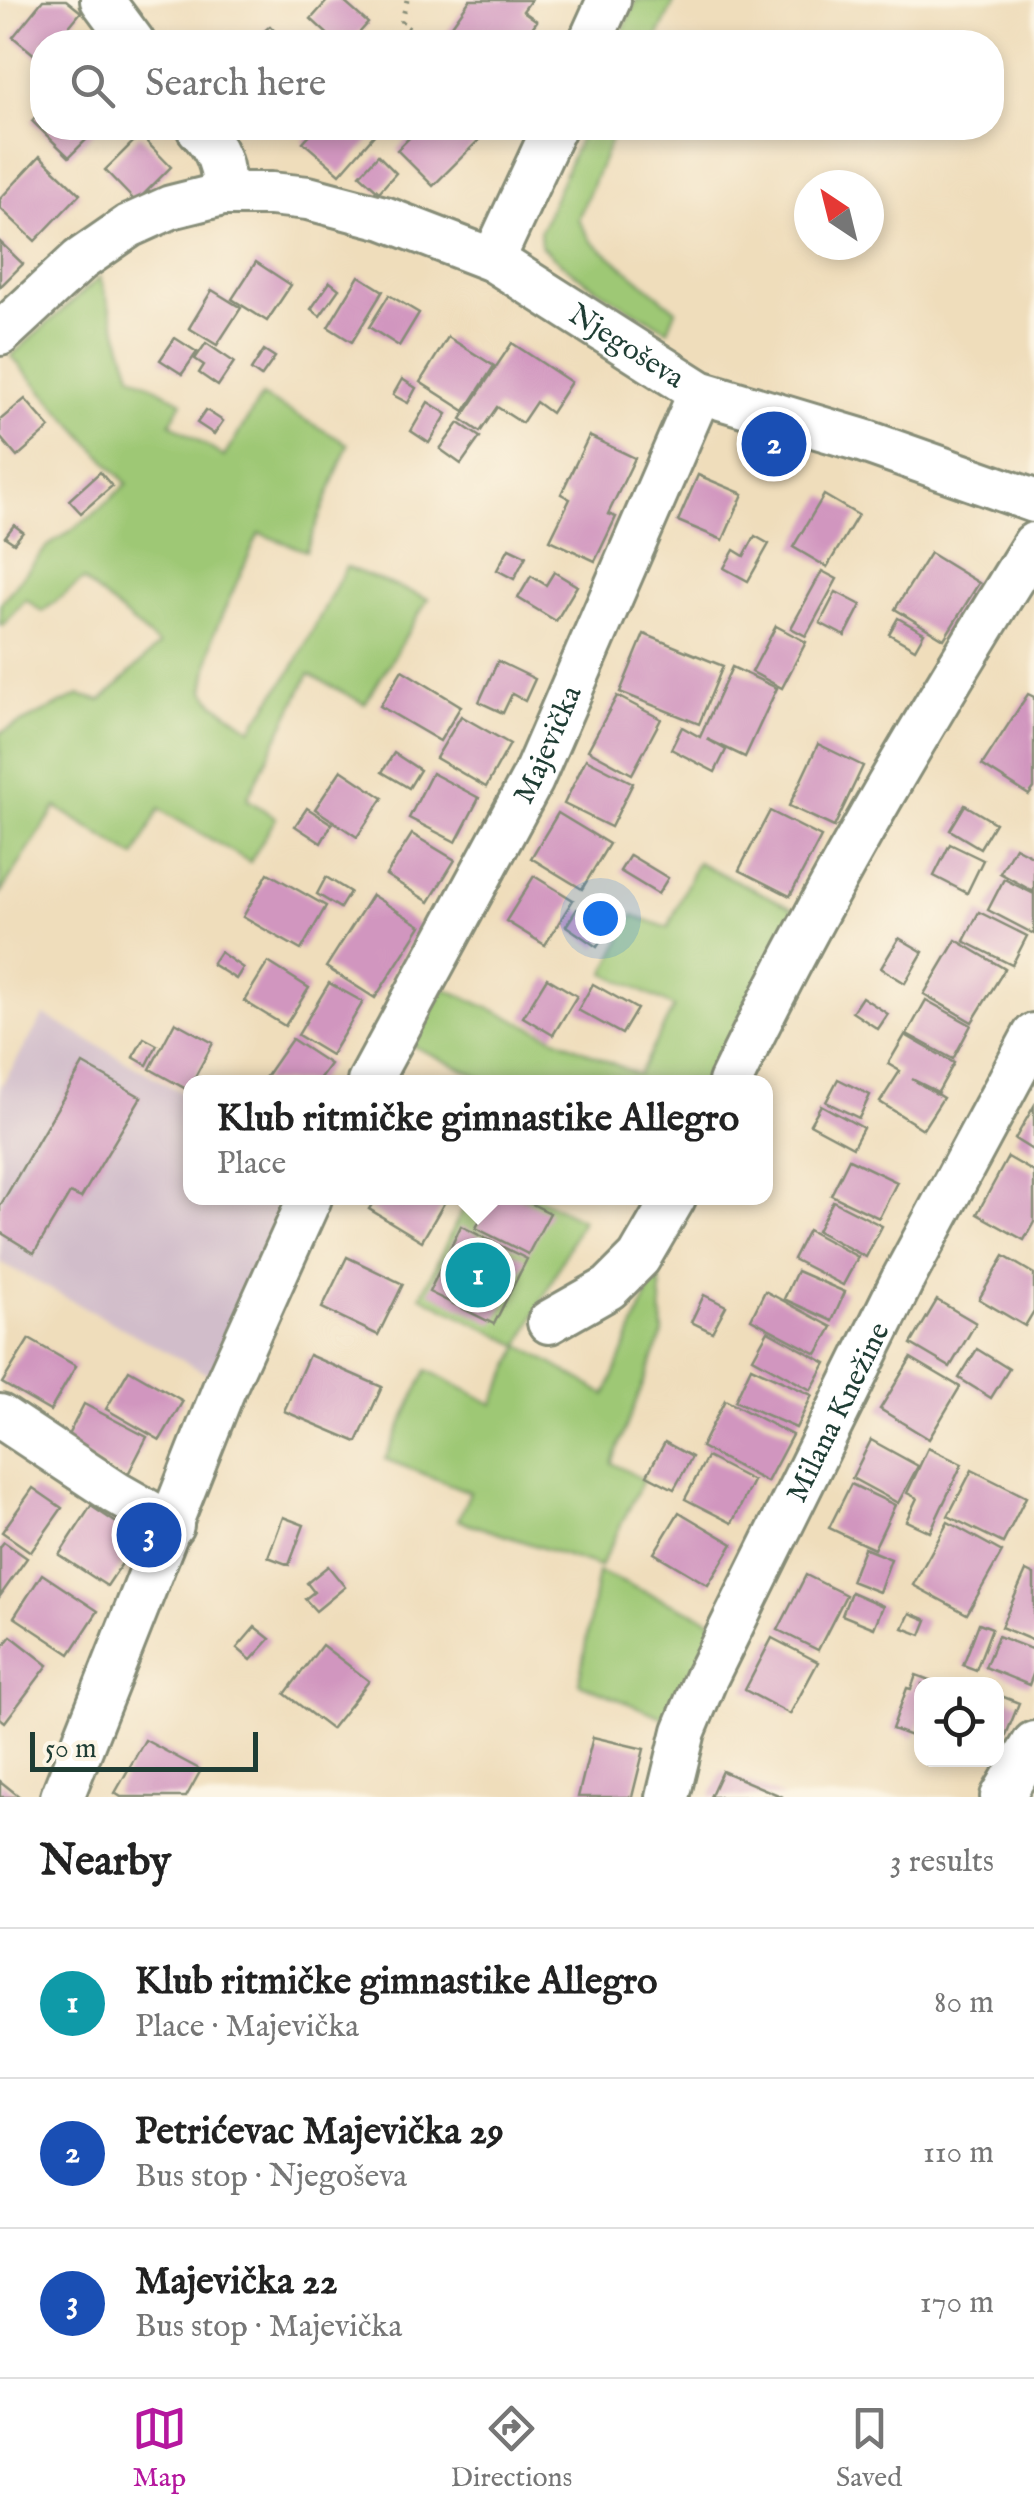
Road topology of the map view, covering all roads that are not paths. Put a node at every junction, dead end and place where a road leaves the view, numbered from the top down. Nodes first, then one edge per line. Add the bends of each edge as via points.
1 (102, 0) edge
2 (609, 0) edge
3 (123, 30) edge
4 (595, 30) edge
5 (209, 140) edge
6 (548, 140) edge
7 (224, 194) junction
8 (493, 260) junction
9 (0, 334) edge
10 (700, 392) junction
11 (1034, 501) edge
12 (1034, 544) edge
13 (1034, 1035) edge
14 (372, 1075) edge
15 (734, 1075) edge
16 (307, 1205) edge
17 (670, 1205) edge
18 (549, 1322) dead end
19 (0, 1416) edge
20 (172, 1525) junction
21 (1034, 1743) edge
22 (62, 1797) edge
23 (668, 1797) edge
24 (1002, 1797) edge

1 - 3 street
2 - 4 street
5 - 7 street via 222,163
6 - 8 street
7 - 8 street, Njegoševa via 308,198 384,218
7 - 9 street, Njegoševa via 129,226 80,260
8 - 10 street, Njegoševa
10 - 11 street, Njegoševa via 864,440
10 - 14 street, Majevička via 532,780
12 - 15 street via 904,761
13 - 23 street, Milana Knežine via 902,1278 706,1678
16 - 20 street via 256,1311
17 - 18 street via 639,1258 610,1288
19 - 20 street
20 - 22 street
21 - 24 street

